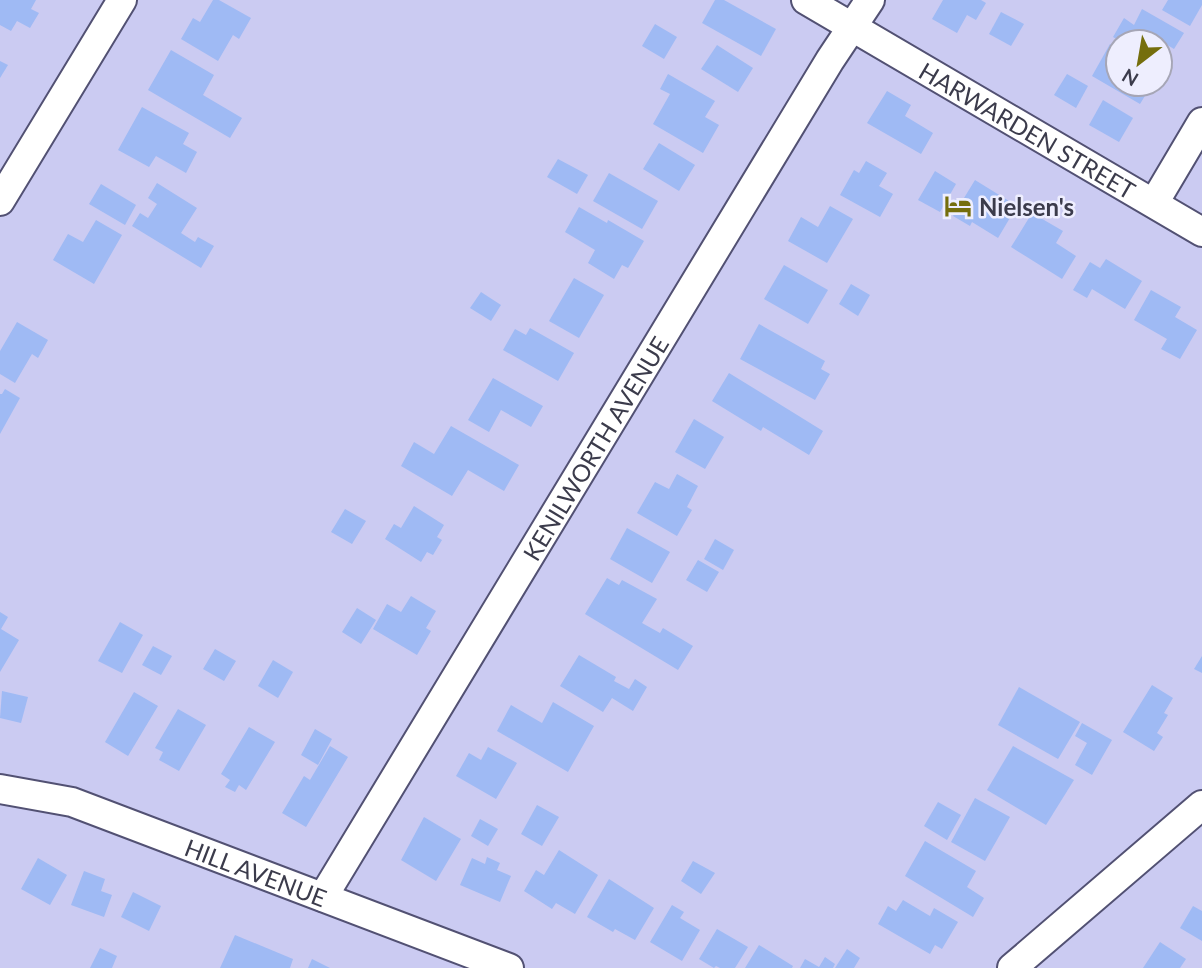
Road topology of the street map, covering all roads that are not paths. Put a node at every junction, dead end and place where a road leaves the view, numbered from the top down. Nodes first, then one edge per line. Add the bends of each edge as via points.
1 (122, 0) edge
2 (806, 0) edge
3 (870, 0) edge
4 (853, 28) junction
5 (1202, 122) edge
6 (0, 201) edge
7 (1154, 204) junction
8 (1202, 232) edge
9 (2, 794) edge
10 (1202, 805) edge
11 (323, 897) junction
12 (509, 968) edge
13 (1012, 968) edge

1 - 6 street
2 - 4 street, HARWARDEN STREET
3 - 4 street, KENILWORTH AVENUE
4 - 7 street, HARWARDEN STREET
4 - 11 street, KENILWORTH AVENUE
5 - 7 street
7 - 8 street, HARWARDEN STREET
9 - 11 street, HILL AVENUE via 72,802
10 - 13 street
11 - 12 street, HILL AVENUE

